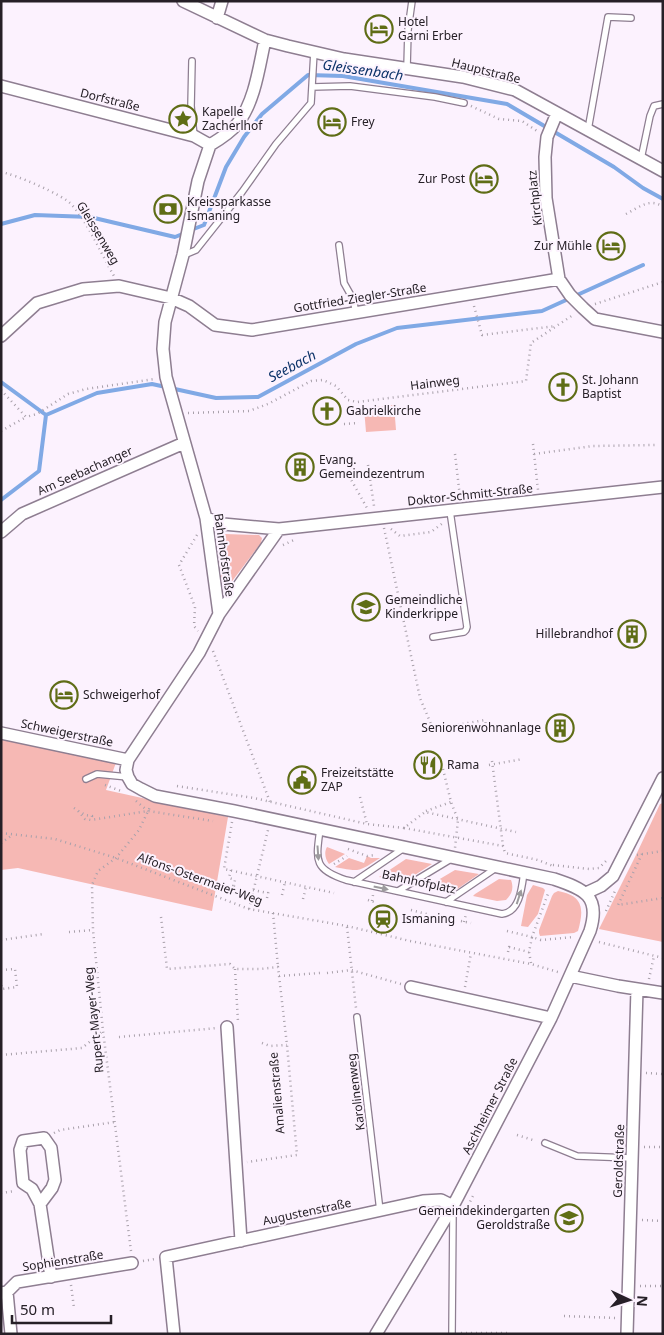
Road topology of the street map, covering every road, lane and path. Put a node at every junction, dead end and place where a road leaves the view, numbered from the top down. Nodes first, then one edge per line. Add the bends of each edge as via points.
1 (183, 1) edge
2 (222, 1) edge
3 (412, 1) edge
4 (217, 18) junction
5 (631, 18) dead end
6 (265, 40) junction
7 (314, 52) junction
8 (192, 61) dead end
9 (407, 68) junction
10 (312, 83) junction
11 (1, 86) edge
12 (464, 103) joint
13 (663, 104) edge
14 (552, 126) junction
15 (588, 130) junction
16 (194, 136) junction
17 (210, 145) junction
18 (641, 159) junction
19 (663, 171) edge
20 (1, 172) edge
21 (663, 206) edge
22 (626, 214) dead end
23 (339, 245) dead end
24 (183, 255) junction
25 (559, 279) junction
26 (663, 282) edge
27 (119, 286) junction
28 (471, 294) junction
29 (172, 298) junction
30 (576, 302) junction
31 (356, 313) junction
32 (557, 325) junction
33 (663, 332) edge
34 (1, 336) edge
35 (167, 379) junction
36 (1, 390) edge
37 (175, 409) junction
38 (26, 418) junction
39 (359, 423) dead end
40 (344, 424) dead end
41 (1, 431) edge
42 (184, 443) junction
43 (533, 444) dead end
44 (656, 445) dead end
45 (455, 454) dead end
46 (534, 454) junction
47 (368, 465) dead end
48 (349, 476) dead end
49 (663, 487) edge
50 (539, 501) junction
51 (373, 506) junction
52 (454, 512) junction
53 (206, 518) junction
54 (382, 518) junction
55 (279, 529) junction
56 (1, 532) edge
57 (297, 538) dead end
58 (280, 547) dead end
59 (219, 614) junction
60 (433, 637) dead end
61 (208, 646) junction
62 (486, 727) dead end
63 (432, 729) junction
64 (1, 733) edge
65 (434, 735) dead end
66 (128, 760) junction
67 (524, 760) dead end
68 (445, 771) dead end
69 (128, 777) junction
70 (663, 778) edge
71 (86, 779) joint
72 (177, 786) dead end
73 (125, 792) dead end
74 (155, 796) junction
75 (130, 797) dead end
76 (360, 797) dead end
77 (270, 802) junction
78 (450, 802) junction
79 (74, 808) dead end
80 (78, 811) dead end
81 (234, 811) junction
82 (148, 812) junction
83 (425, 812) junction
84 (271, 819) junction
85 (91, 820) junction
86 (458, 820) junction
87 (213, 821) dead end
88 (366, 824) junction
89 (404, 828) junction
90 (501, 828) junction
91 (320, 829) junction
92 (516, 832) dead end
93 (1, 834) edge
94 (12, 835) junction
95 (457, 838) junction
96 (1, 843) edge
97 (503, 846) junction
98 (405, 847) junction
99 (663, 851) edge
100 (642, 854) junction
101 (636, 855) dead end
102 (116, 858) junction
103 (454, 858) junction
104 (605, 862) dead end
105 (553, 865) junction
106 (498, 867) junction
107 (231, 870) junction
108 (524, 872) junction
109 (256, 876) junction
110 (614, 876) junction
111 (554, 879) junction
112 (234, 881) dead end
113 (285, 882) junction
114 (354, 882) junction
115 (233, 886) junction
116 (306, 887) junction
117 (269, 889) dead end
118 (232, 890) dead end
119 (252, 890) junction
120 (398, 891) junction
121 (268, 893) junction
122 (334, 893) dead end
123 (586, 893) junction
124 (282, 895) dead end
125 (267, 898) dead end
126 (663, 898) edge
127 (304, 899) dead end
128 (368, 900) dead end
129 (377, 902) dead end
130 (446, 902) junction
131 (248, 908) junction
132 (411, 910) dead end
133 (272, 913) junction
134 (427, 914) dead end
135 (594, 916) junction
136 (162, 918) dead end
137 (461, 921) dead end
138 (471, 923) dead end
139 (347, 926) junction
140 (93, 930) junction
141 (507, 931) dead end
142 (69, 932) dead end
143 (44, 934) dead end
144 (532, 937) junction
145 (587, 938) junction
146 (1, 940) edge
147 (510, 943) dead end
148 (509, 947) junction
149 (508, 952) dead end
150 (529, 952) junction
151 (471, 953) junction
152 (654, 956) junction
153 (663, 958) edge
154 (531, 964) junction
155 (278, 968) junction
156 (235, 969) junction
157 (1, 970) edge
158 (351, 970) junction
159 (320, 973) dead end
160 (328, 973) dead end
161 (279, 976) junction
162 (570, 976) junction
163 (1, 985) edge
164 (411, 987) joint
165 (641, 990) junction
166 (663, 993) edge
167 (462, 998) junction
168 (356, 1017) joint
169 (551, 1018) junction
170 (227, 1027) junction
171 (103, 1031) junction
172 (119, 1037) dead end
173 (262, 1044) dead end
174 (287, 1045) junction
175 (1, 1055) edge
176 (635, 1072) junction
177 (663, 1074) edge
178 (115, 1122) junction
179 (517, 1135) dead end
180 (44, 1138) junction
181 (545, 1144) joint
182 (663, 1147) edge
183 (633, 1152) junction
184 (235, 1164) junction
185 (476, 1189) dead end
186 (40, 1204) junction
187 (453, 1206) junction
188 (380, 1211) junction
189 (464, 1213) dead end
190 (631, 1220) junction
191 (663, 1221) edge
192 (241, 1241) junction
193 (166, 1257) junction
194 (132, 1263) junction
195 (70, 1274) junction
196 (51, 1277) junction
197 (629, 1286) junction
198 (663, 1286) edge
199 (3, 1289) edge
200 (74, 1308) dead end
201 (564, 1316) dead end
202 (628, 1319) junction
203 (460, 1333) edge
204 (11, 1334) edge
205 (174, 1334) edge
206 (376, 1334) edge
207 (452, 1334) edge
208 (507, 1334) edge
209 (627, 1334) edge

1 - 4 street, Hauptstraße
2 - 4 street
3 - 9 lane
4 - 6 street, Hauptstraße
5 - 15 lane via 608,17
6 - 7 street, Hauptstraße
6 - 17 street via 246,112 238,124
7 - 9 street, Hauptstraße
7 - 10 lane
8 - 16 lane
9 - 14 street, Hauptstraße via 515,90
10 - 12 lane
10 - 24 lane via 311,103 196,250
11 - 16 street, Dorfstraße
12 - 14 path via 499,119
13 - 18 lane via 654,106 650,116
14 - 15 street, Hauptstraße
14 - 25 street, Kirchplatz via 545,158 546,198
15 - 18 street, Hauptstraße
16 - 17 street, Dorfstraße
17 - 24 street, Bahnhofstraße via 198,181
18 - 19 street, Hauptstraße
20 - 27 path, Gleissenweg via 70,203 83,220
21 - 22 path via 650,202
23 - 31 lane via 344,283
24 - 29 street, Bahnhofstraße
25 - 28 street, Gottfried-Ziegler-Straße
25 - 30 street, Kirchplatz
26 - 30 path, Hainweg
27 - 29 street, Gottfried-Ziegler-Straße
27 - 34 street, Gottfried-Ziegler-Straße via 83,289 37,303
28 - 31 street, Gottfried-Ziegler-Straße
28 - 32 path via 482,334
29 - 31 street, Gottfried-Ziegler-Straße via 215,325 252,330
29 - 35 street, Bahnhofstraße via 165,322 163,349
30 - 32 path, Hainweg
30 - 33 street, Kirchplatz via 595,319
32 - 37 path, Hainweg via 531,343 526,381 357,402 348,400 336,386 323,380 311,381 249,411
35 - 37 street, Bahnhofstraße
35 - 38 path via 86,389 68,394
36 - 38 path
37 - 42 street, Bahnhofstraße
38 - 41 path
39 - 40 path
42 - 53 street, Bahnhofstraße
42 - 56 street, Am Seebachanger via 22,514
43 - 46 path
44 - 46 path via 593,446
45 - 52 path
46 - 50 path
47 - 51 path
48 - 51 path via 367,508
49 - 50 street, Doktor-Schmitt-Straße
50 - 52 street, Doktor-Schmitt-Straße
51 - 54 path via 380,507
52 - 54 street, Doktor-Schmitt-Straße
52 - 60 lane via 467,627 464,632
52 - 63 path via 431,532 400,536 383,523 420,698
53 - 55 street, Doktor-Schmitt-Straße via 223,524
53 - 59 street, Bahnhofstraße
53 - 61 path via 179,565 195,607 194,626
54 - 55 street, Doktor-Schmitt-Straße
55 - 59 street
57 - 58 path
59 - 61 street, Bahnhofstraße
61 - 66 street, Bahnhofstraße
61 - 77 path
62 - 63 path via 485,720
63 - 65 path
64 - 66 street, Schweigerstraße
66 - 69 street
67 - 90 path via 491,763
68 - 78 path
69 - 71 lane via 97,774
69 - 74 street via 132,784
70 - 110 street
71 - 73 path
72 - 77 path
74 - 81 street
74 - 82 path, Rupert-Mayer-Weg
75 - 82 path
76 - 88 path
77 - 88 path
78 - 83 path
78 - 86 path
79 - 85 path via 92,816
80 - 85 path
81 - 84 street
81 - 107 path via 224,869
82 - 85 path
82 - 87 path
82 - 102 path, Rupert-Mayer-Weg via 139,830
83 - 86 path
83 - 89 path
84 - 91 street
84 - 109 path
86 - 90 path
86 - 95 path
88 - 89 path
89 - 95 path
90 - 92 path
90 - 97 path
91 - 98 street
91 -> 114 lane, Bahnhofplatz via 317,852 323,868 338,878
93 - 94 path, Alfons-Ostermaier-Weg
94 - 96 path
94 - 102 path, Alfons-Ostermaier-Weg via 55,839
95 - 97 path
95 - 103 path
97 - 105 path via 505,853
98 - 103 street
98 - 114 lane
99 - 100 path
100 - 101 path
100 - 126 path via 618,905
102 - 131 path, Alfons-Ostermaier-Weg
102 - 140 path, Rupert-Mayer-Weg via 98,871 92,885
103 - 106 street
103 - 120 lane
104 - 105 path via 599,868 589,869
105 - 111 path
106 - 108 street
106 - 130 lane
107 - 109 path
107 - 115 path via 230,878 235,880
108 - 111 street
130 -> 108 lane, Bahnhofplatz via 506,913 516,905
109 - 113 path
109 - 119 path
110 - 123 street
110 - 135 path via 617,885 605,914
111 - 123 street
111 - 144 path
112 - 115 path
113 - 116 path
113 - 124 path
114 -> 120 lane, Bahnhofplatz
115 - 118 path
116 - 122 path
116 - 127 path
117 - 121 path
119 - 121 path
119 - 131 path
120 - 130 lane, Bahnhofplatz
121 - 125 path
123 - 135 street
128 - 129 path
131 - 133 path, Alfons-Ostermaier-Weg
132 - 134 path
133 - 139 path, Alfons-Ostermaier-Weg
133 - 155 path, Amalienstraße
135 - 145 street, Aschheimer Straße
136 - 156 path via 167,969 230,964
137 - 138 path
139 - 151 path, Alfons-Ostermaier-Weg
139 - 158 path
140 - 142 path
140 - 171 path, Rupert-Mayer-Weg
141 - 144 path
143 - 146 path
144 - 145 path via 541,940
144 - 150 path
145 - 152 path
145 - 162 street, Aschheimer Straße
147 - 148 path
148 - 149 path
148 - 150 path
150 - 154 path
151 - 154 path, Alfons-Ostermaier-Weg
151 - 167 path
152 - 153 path
152 - 165 path
154 - 162 path, Alfons-Ostermaier-Weg
155 - 156 path
155 - 161 path, Amalienstraße
156 - 170 path via 238,1023
157 - 163 path via 15,969 16,987 2,989
158 - 160 path
158 - 164 path
158 - 168 path
159 - 161 path
161 - 174 path, Amalienstraße
162 - 165 street
162 - 169 street, Aschheimer Straße
164 - 167 street
165 - 166 street
165 - 176 street, Geroldstraße
167 - 169 street
168 - 188 lane, Karolinenweg
169 - 187 street, Aschheimer Straße
170 - 172 path
170 - 184 street
171 - 175 path via 82,1048
171 - 178 path, Rupert-Mayer-Weg
173 - 174 path
174 - 184 path, Amalienstraße via 297,1155
176 - 177 path
176 - 183 street, Geroldstraße
178 - 180 path via 60,1130
178 - 194 path, Rupert-Mayer-Weg
179 - 181 path
180 - 186 street via 51,1148 55,1180
180 - 186 street via 23,1141 20,1150 23,1183 32,1189
181 - 183 lane via 577,1156
182 - 183 path
183 - 190 street, Geroldstraße
184 - 192 street
185 - 189 path
186 - 196 street
187 - 188 street, Augustenstraße via 441,1200 423,1201
187 - 206 street, Aschheimer Straße
187 - 207 lane, Aschheimer Straße
188 - 192 street, Augustenstraße
190 - 191 path
190 - 197 street, Geroldstraße
192 - 193 street, Augustenstraße
193 - 194 path
193 - 205 street
194 - 195 street, Sophienstraße
195 - 196 street, Sophienstraße
195 - 200 path
196 - 199 street, Sophienstraße via 17,1282
197 - 198 path
197 - 202 street, Geroldstraße
199 - 204 street
201 - 202 path
202 - 209 street, Geroldstraße
203 - 208 path

